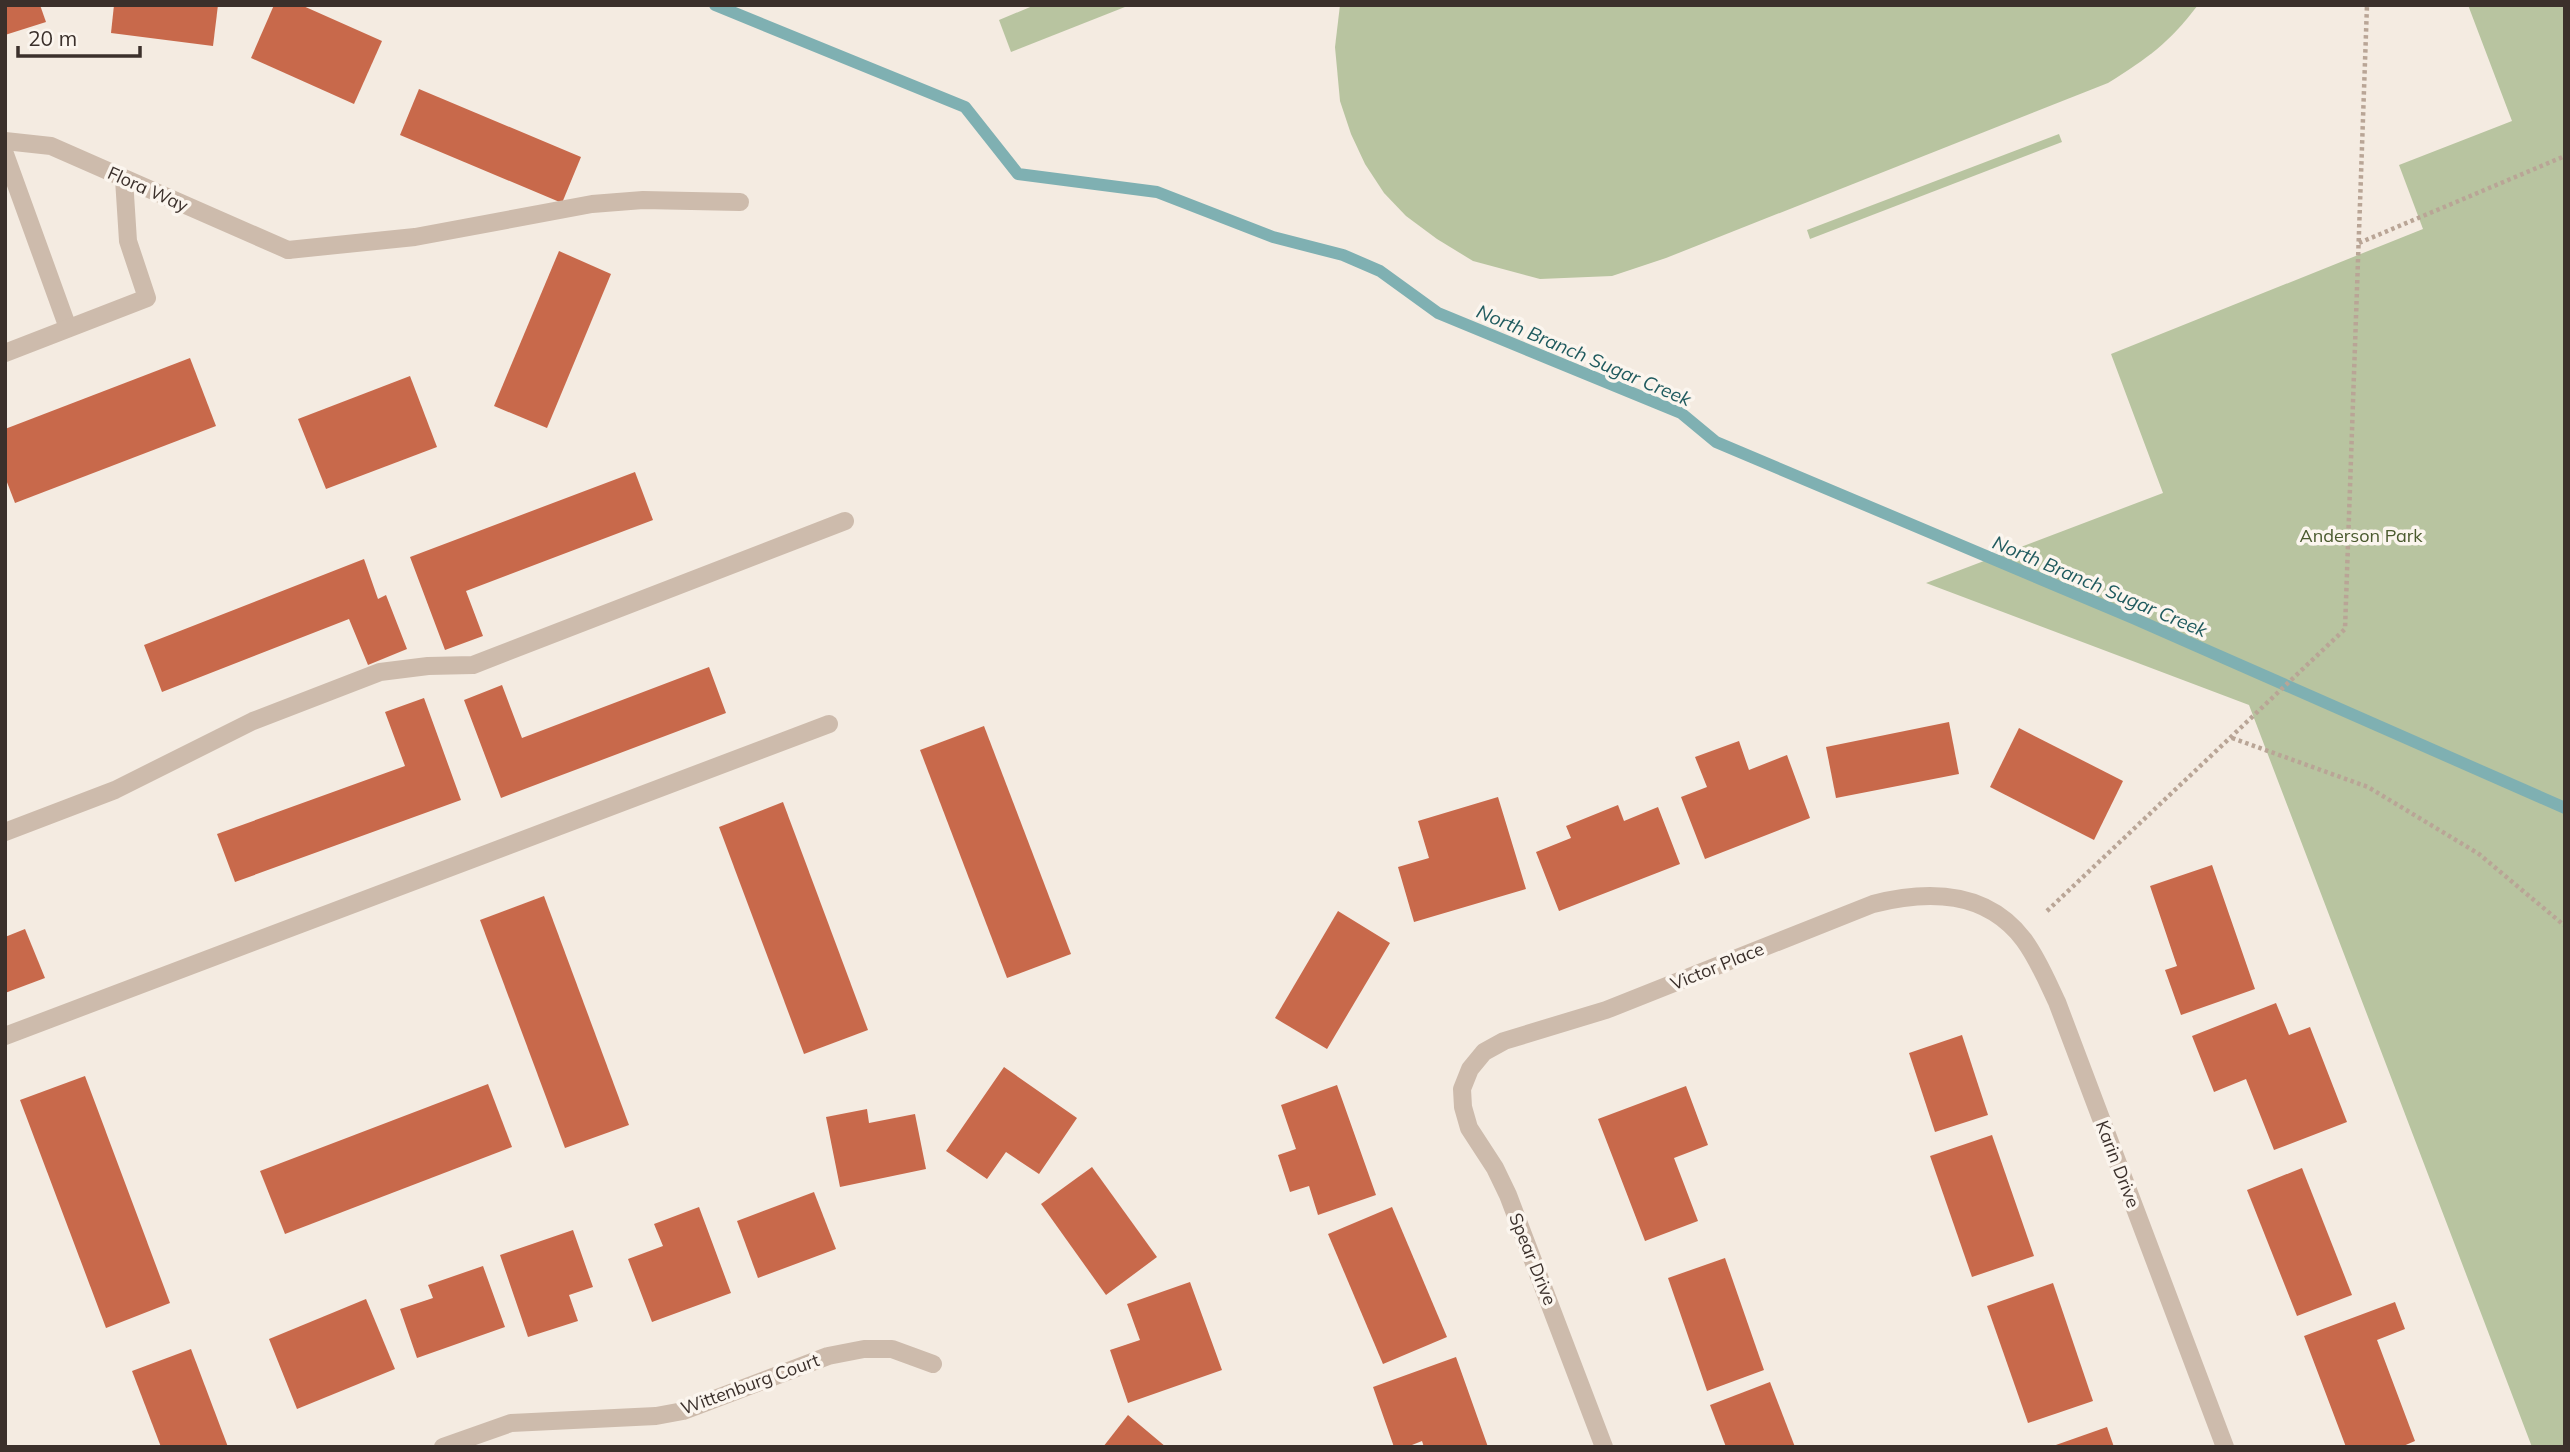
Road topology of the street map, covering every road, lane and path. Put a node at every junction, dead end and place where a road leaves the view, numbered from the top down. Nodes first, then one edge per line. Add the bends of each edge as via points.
1 (2367, 5) edge
2 (5, 141) edge
3 (5, 154) edge
4 (2565, 156) edge
5 (124, 179) junction
6 (740, 202) dead end
7 (2359, 243) junction
8 (68, 328) junction
9 (5, 353) edge
10 (845, 521) dead end
11 (829, 724) dead end
12 (2232, 738) junction
13 (5, 832) edge
14 (1978, 905) joint
15 (2047, 911) dead end
16 (2565, 926) edge
17 (5, 1037) edge
18 (1468, 1074) joint
19 (933, 1364) dead end
20 (443, 1447) edge
21 (1604, 1447) edge
22 (2225, 1447) edge

1 - 7 path
2 - 5 street, Flora Way via 51,146
3 - 8 street
4 - 7 path
5 - 6 street, Flora Way via 288,250 415,237 592,204
5 - 8 street via 128,241 147,298
7 - 12 path via 2346,629
8 - 9 street
10 - 13 street via 473,665 380,672 253,721 116,790
11 - 17 street
12 - 15 path
12 - 16 path via 2368,787 2479,854
14 - 18 street, Victor Place via 1930,895 1906,895 1873,904 1606,1010 1504,1041 1484,1052
14 - 22 street, Karin Drive via 1996,912 2025,941 2057,1002
18 - 21 street, Spear Drive via 1462,1089 1469,1128 1508,1195
19 - 20 street, Wittenburg Court via 892,1349 864,1349 828,1356 684,1410 656,1416 511,1423

